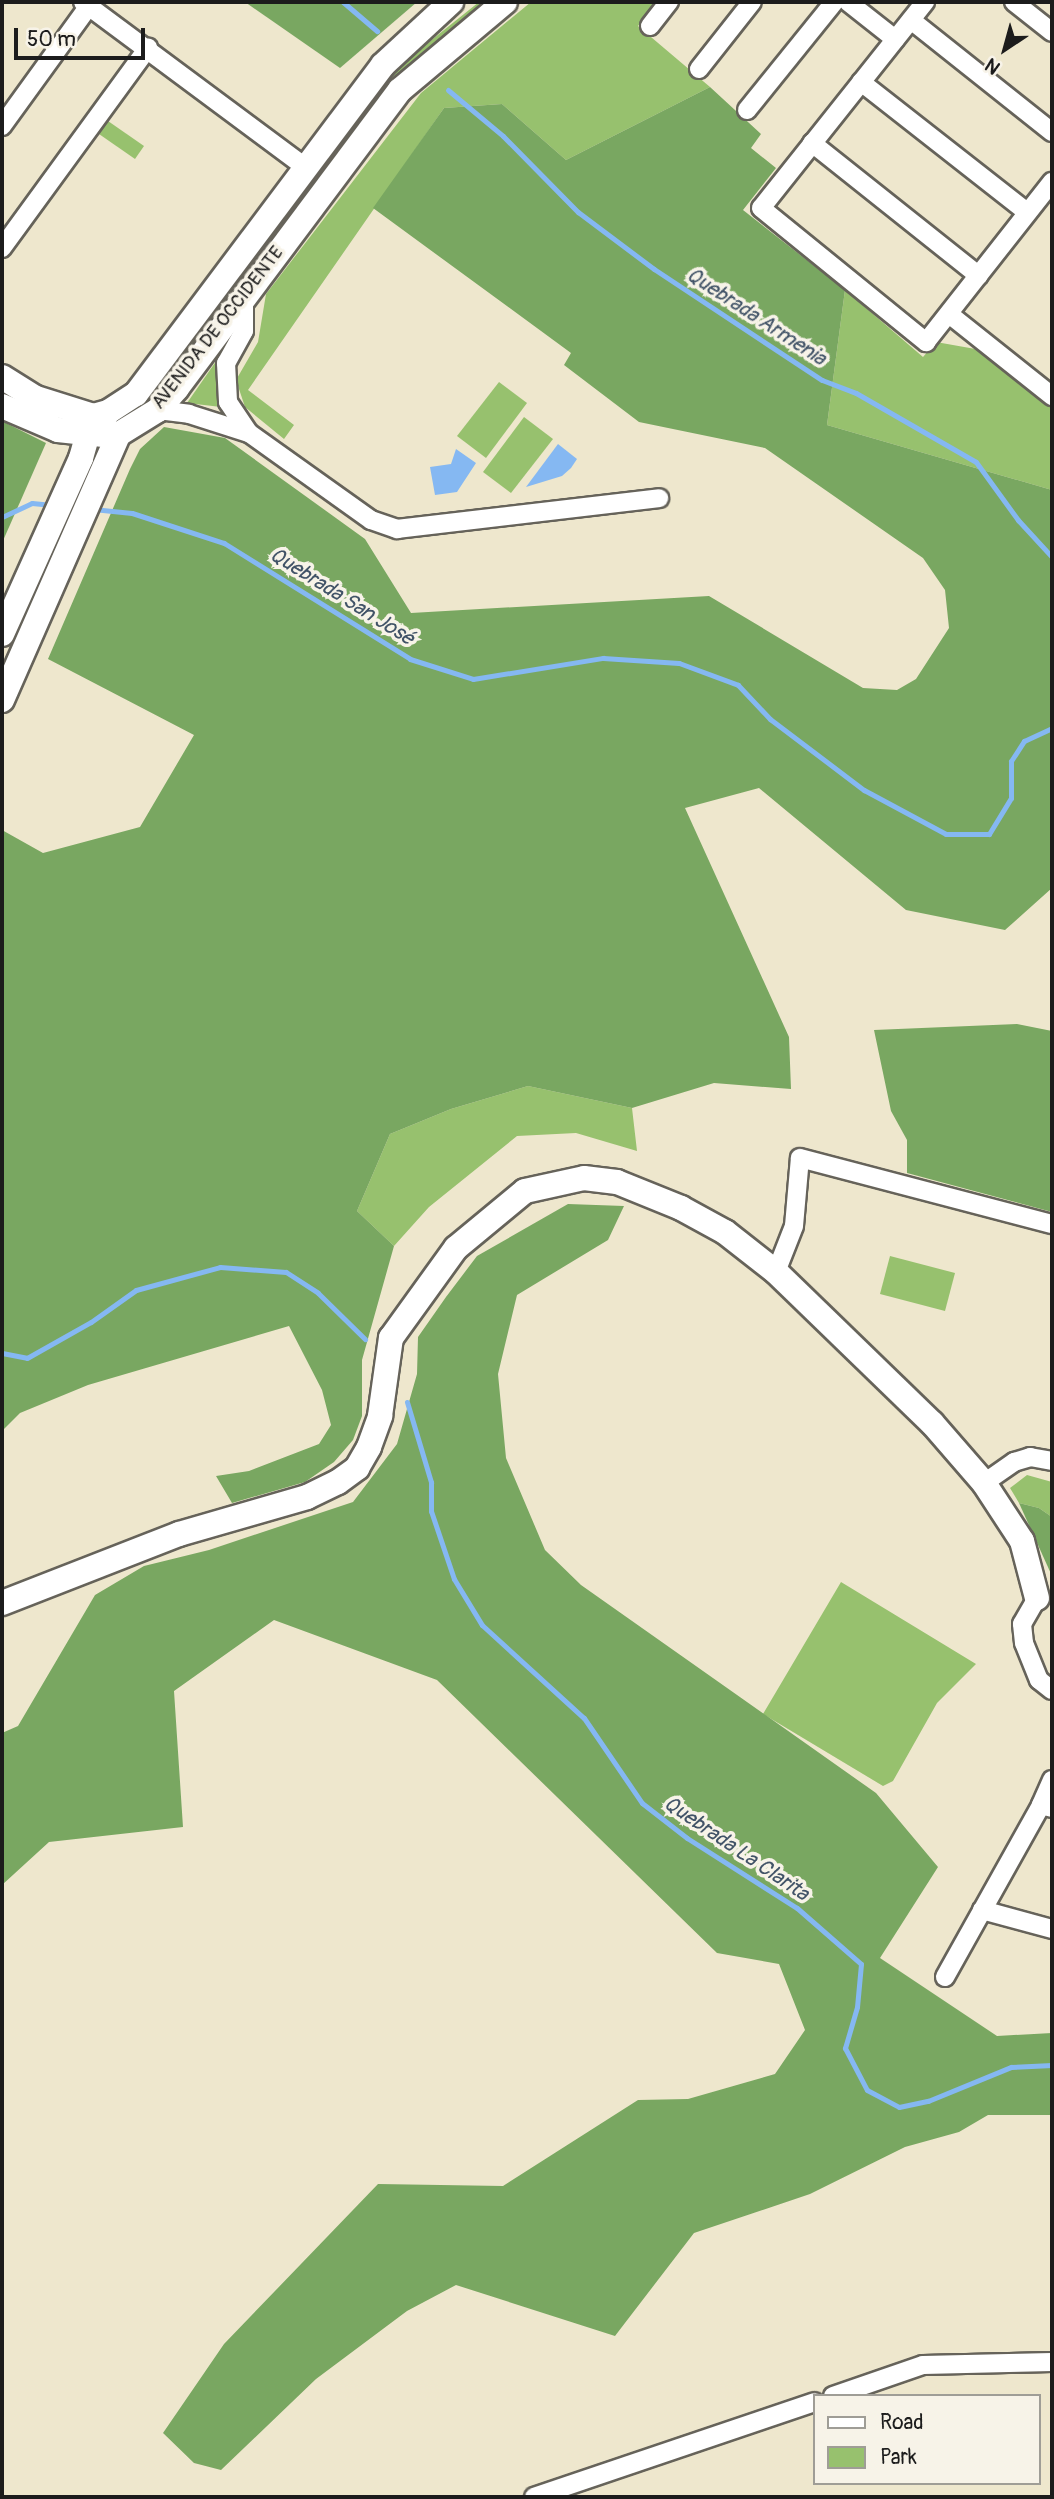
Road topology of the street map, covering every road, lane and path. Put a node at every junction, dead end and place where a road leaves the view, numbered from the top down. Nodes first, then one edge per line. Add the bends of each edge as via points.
1 (450, 2) edge
2 (505, 2) edge
3 (669, 2) edge
4 (752, 2) edge
5 (834, 2) edge
6 (848, 2) edge
7 (925, 2) edge
8 (1014, 2) edge
9 (86, 4) edge
10 (911, 20) junction
11 (650, 26) dead end
12 (1052, 32) edge
13 (895, 39) junction
14 (148, 48) junction
15 (699, 69) dead end
16 (861, 82) junction
17 (747, 110) dead end
18 (2, 126) edge
19 (1052, 132) edge
20 (812, 143) junction
21 (305, 167) junction
22 (1052, 182) edge
23 (1027, 212) junction
24 (2, 248) edge
25 (979, 276) junction
26 (244, 295) junction
27 (949, 314) junction
28 (2, 377) edge
29 (1052, 396) edge
30 (2, 406) edge
31 (158, 410) junction
32 (249, 433) junction
33 (119, 434) junction
34 (87, 436) junction
35 (659, 498) dead end
36 (5, 625) edge
37 (2, 700) edge
38 (1052, 1224) edge
39 (776, 1272) junction
40 (1052, 1461) edge
41 (984, 1483) junction
42 (1037, 1598) joint
43 (2, 1603) edge
44 (1052, 1690) edge
45 (1052, 1780) edge
46 (1047, 1806) edge
47 (982, 1910) junction
48 (1052, 1928) edge
49 (945, 1977) dead end
50 (1052, 2362) edge
51 (839, 2394) edge
52 (813, 2402) edge
53 (534, 2497) edge

1 - 21 street, AVENIDA DE OCCIDENTE via 383,65
2 - 26 street, AVENIDA DE OCCIDENTE via 400,90
3 - 11 street
4 - 15 street
5 - 17 street
6 - 13 street
7 - 10 street
8 - 12 street
9 - 14 street
9 - 18 street
10 - 13 street
10 - 19 street
13 - 16 street
14 - 21 street
14 - 24 street
16 - 20 street
16 - 23 street
20 - 25 street
20 - 27 street via 761,208 926,342
21 - 34 street, AVENIDA DE OCCIDENTE via 136,394 108,412
22 - 23 street
23 - 25 street
25 - 27 street
26 - 31 street, AVENIDA DE OCCIDENTE
26 - 32 street via 244,331 226,363 228,402
27 - 29 street
28 - 34 street
30 - 34 street via 30,421
31 - 32 street
31 - 33 street, AVENIDA DE OCCIDENTE
32 - 35 street via 371,520 397,528
33 - 34 street
33 - 37 street
34 - 36 street
38 - 39 street via 800,1158 794,1226
39 - 41 street via 932,1423
39 - 43 street via 725,1231 617,1182 584,1178 525,1191 456,1248 400,1320 391,1338 380,1416 357,1468 307,1497 180,1534
40 - 41 street via 1030,1457 1014,1462
41 - 42 street via 1022,1542
42 - 44 street via 1022,1624 1024,1643 1039,1680
45 - 46 street
46 - 47 street
47 - 48 street
47 - 49 street
50 - 51 street via 923,2365
52 - 53 street

